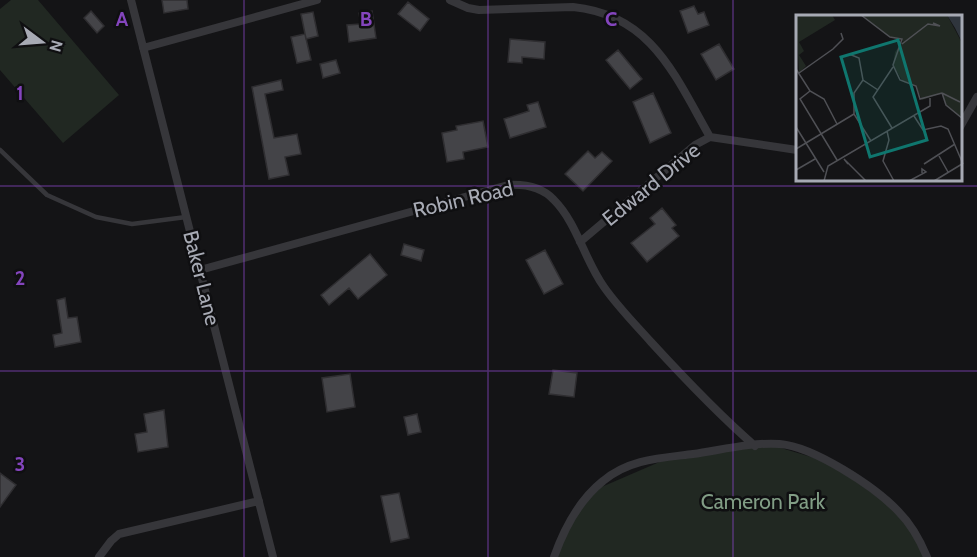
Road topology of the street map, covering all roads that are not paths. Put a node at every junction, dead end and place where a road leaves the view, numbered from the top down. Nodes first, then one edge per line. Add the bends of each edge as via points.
1 (131, 0) edge
2 (316, 0) edge
3 (450, 0) edge
4 (143, 48) junction
5 (977, 97) edge
6 (962, 123) edge
7 (710, 137) junction
8 (0, 150) edge
9 (796, 150) edge
10 (186, 217) junction
11 (580, 242) junction
12 (200, 270) junction
13 (755, 446) junction
14 (259, 501) junction
15 (99, 557) edge
16 (273, 557) edge
17 (554, 557) edge
18 (927, 557) edge

1 - 4 street, Baker Lane
2 - 4 street
3 - 7 street via 479,10 589,8 619,19 656,48
4 - 10 street, Baker Lane
5 - 6 street
7 - 9 street, Edward Drive
7 - 11 street, Edward Drive via 695,145
8 - 10 lane via 47,195 96,217 132,224
10 - 12 street, Baker Lane
11 - 12 street, Robin Road via 557,202 529,185 518,184
11 - 13 street, Robin Road via 612,299
12 - 14 street, Baker Lane
13 - 17 street via 655,458 614,473 582,501
13 - 18 street via 782,444 800,448 831,463 899,512
14 - 15 street via 119,534
14 - 16 street, Baker Lane

